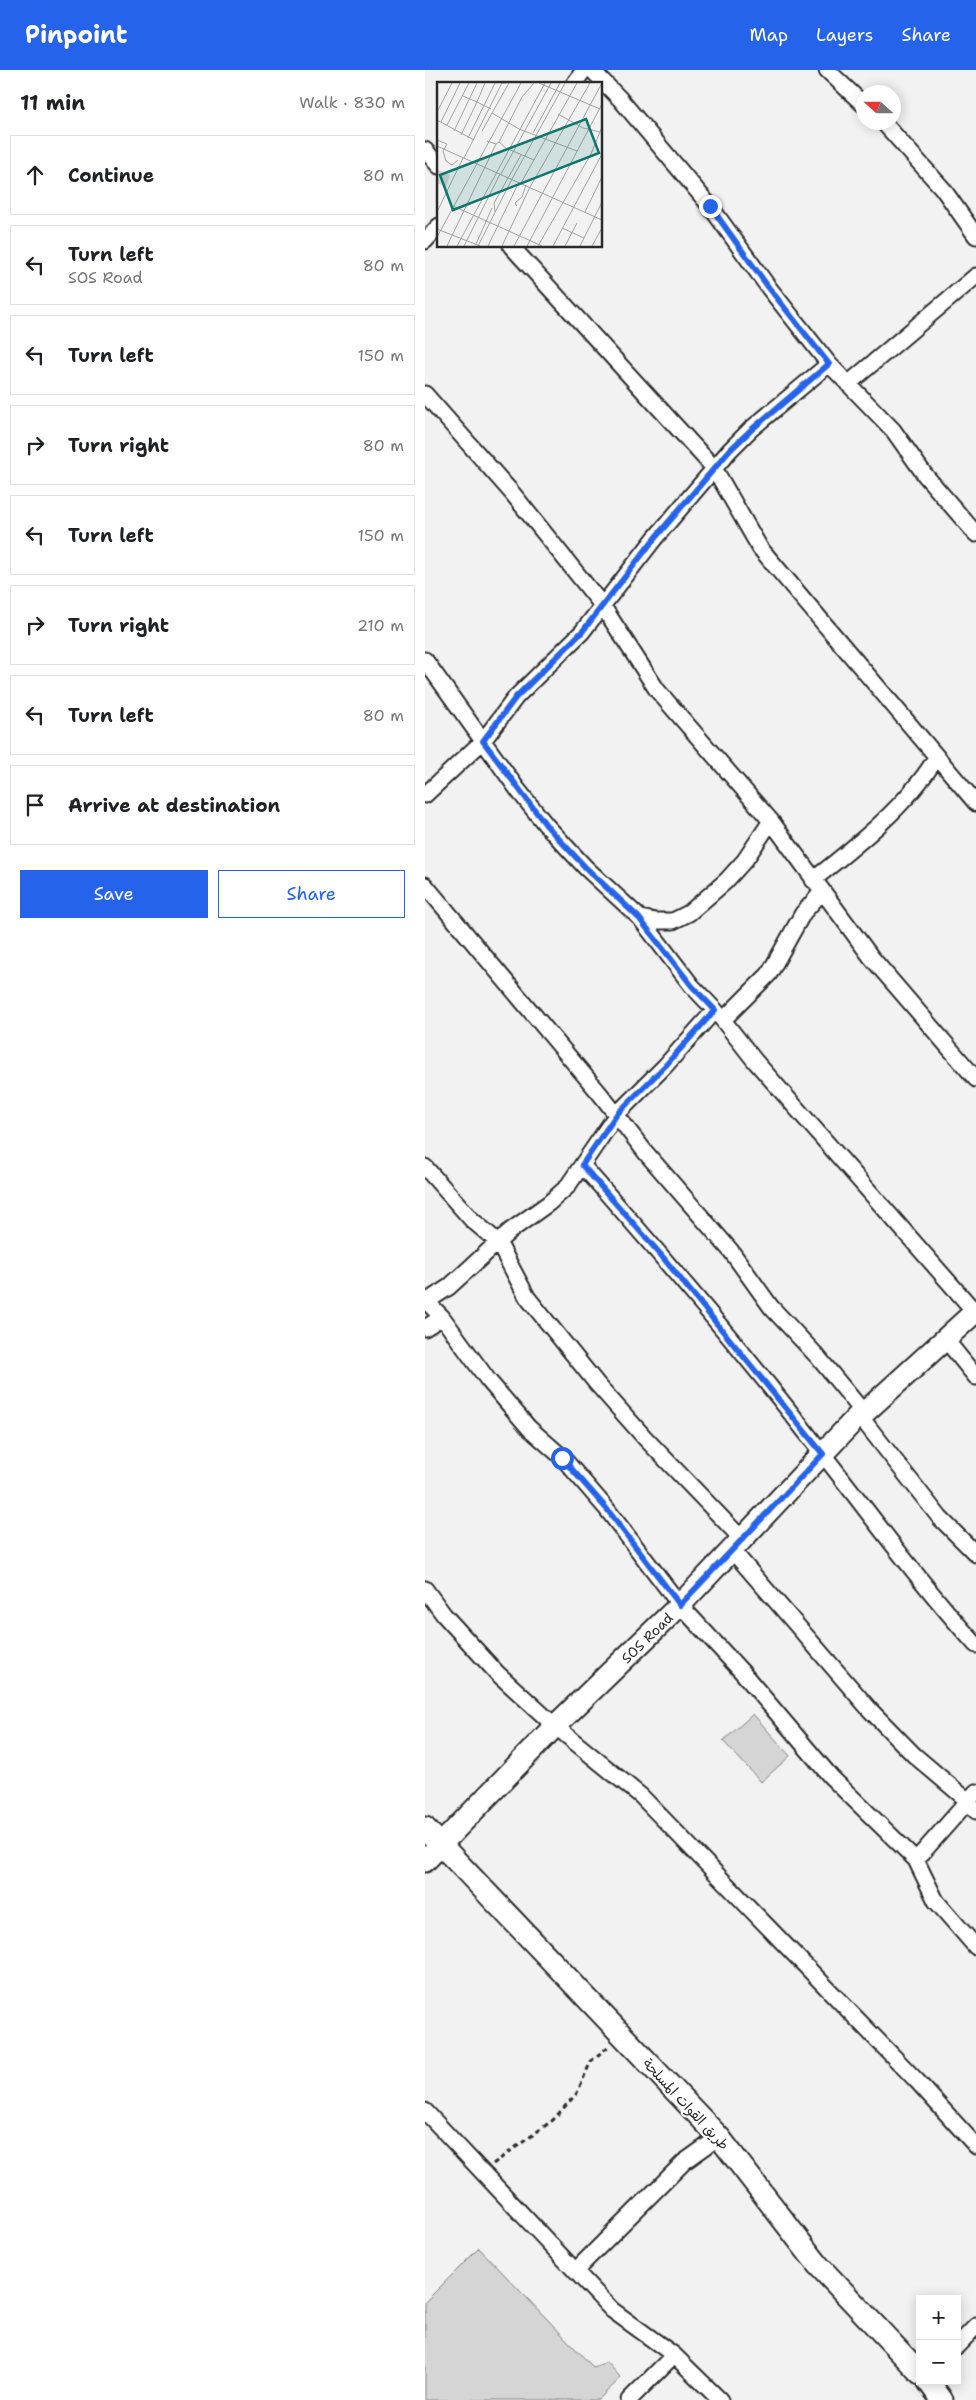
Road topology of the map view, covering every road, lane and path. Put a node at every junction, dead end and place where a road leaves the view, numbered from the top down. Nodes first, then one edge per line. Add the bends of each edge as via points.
1 (584, 70) edge
2 (592, 70) edge
3 (827, 70) edge
4 (575, 82) edge
5 (856, 97) edge
6 (890, 130) edge
7 (425, 150) edge
8 (437, 164) edge
9 (437, 228) edge
10 (976, 234) edge
11 (425, 241) edge
12 (513, 248) edge
13 (976, 276) edge
14 (829, 364) junction
15 (848, 384) junction
16 (425, 394) edge
17 (714, 468) junction
18 (976, 534) edge
19 (602, 606) junction
20 (425, 660) edge
21 (483, 741) junction
22 (936, 758) junction
23 (425, 795) edge
24 (976, 803) edge
25 (771, 821) junction
26 (425, 885) edge
27 (818, 886) junction
28 (639, 918) junction
29 (719, 1015) junction
30 (976, 1079) edge
31 (617, 1114) junction
32 (582, 1165) junction
33 (425, 1167) edge
34 (497, 1242) junction
35 (426, 1301) edge
36 (975, 1312) edge
37 (442, 1316) junction
38 (425, 1328) edge
39 (946, 1340) junction
40 (976, 1377) edge
41 (862, 1414) junction
42 (823, 1454) junction
43 (737, 1544) junction
44 (976, 1554) edge
45 (425, 1589) edge
46 (680, 1605) junction
47 (976, 1645) edge
48 (555, 1726) junction
49 (973, 1801) edge
50 (425, 1828) edge
51 (440, 1845) junction
52 (917, 1860) junction
53 (425, 1861) edge
54 (976, 1947) edge
55 (622, 2035) junction
56 (425, 2111) edge
57 (719, 2137) junction
58 (976, 2146) edge
59 (483, 2172) junction
60 (576, 2270) junction
61 (976, 2326) edge
62 (961, 2342) edge
63 (674, 2355) junction
64 (916, 2369) edge
65 (930, 2385) edge
66 (629, 2400) edge
67 (720, 2400) edge
68 (943, 2400) edge

1 - 4 street
2 - 14 street via 710,206
3 - 5 street
6 - 10 street via 943,189
7 - 8 street
9 - 11 street
12 - 17 street
13 - 15 street
14 - 15 street
14 - 17 street via 751,430
15 - 18 street via 893,430 925,475
16 - 19 street via 513,494
17 - 19 street
17 - 22 street via 760,548
19 - 21 street via 582,632 516,697
19 - 25 street via 657,690
20 - 21 street
21 - 23 street
21 - 28 street via 552,832
22 - 24 street
22 - 27 street via 911,791
25 - 27 street
25 - 28 street via 731,876 689,913 673,921
26 - 31 street
27 - 29 street via 769,974
27 - 30 street via 871,957
28 - 29 street
29 - 31 street
29 - 36 street via 755,1061
31 - 32 street
31 - 41 street via 646,1154 731,1250 771,1307 817,1356
32 - 34 street via 567,1187
32 - 42 street via 661,1255
33 - 34 street
34 - 35 street via 449,1287
34 - 43 street via 527,1297 597,1384
35 - 37 street
36 - 39 street, SOS Road
37 - 38 street
37 - 46 street via 488,1380 606,1508
39 - 40 street
39 - 41 street, SOS Road
41 - 42 street, SOS Road
41 - 44 street via 940,1518
42 - 43 street, SOS Road
42 - 47 street via 937,1601
43 - 46 street, SOS Road
43 - 49 street via 870,1710 914,1755
45 - 48 street via 444,1615 497,1672
46 - 48 street, SOS Road
46 - 52 street via 831,1777
48 - 51 street, SOS Road
48 - 58 street via 641,1796
49 - 52 street
50 - 51 street, طريق القوات المسلحة
51 - 53 street, SOS Road
51 - 55 street, طريق القوات المسلحة
52 - 54 street via 937,1902
55 - 57 street, طريق القوات المسلحة
55 - 59 path via 591,2061 577,2093 553,2120
56 - 59 street
57 - 60 street via 684,2162
57 - 64 street, طريق القوات المسلحة via 818,2265
59 - 60 street
60 - 63 street via 612,2310
61 - 62 street
63 - 66 street
63 - 67 street
65 - 68 street

